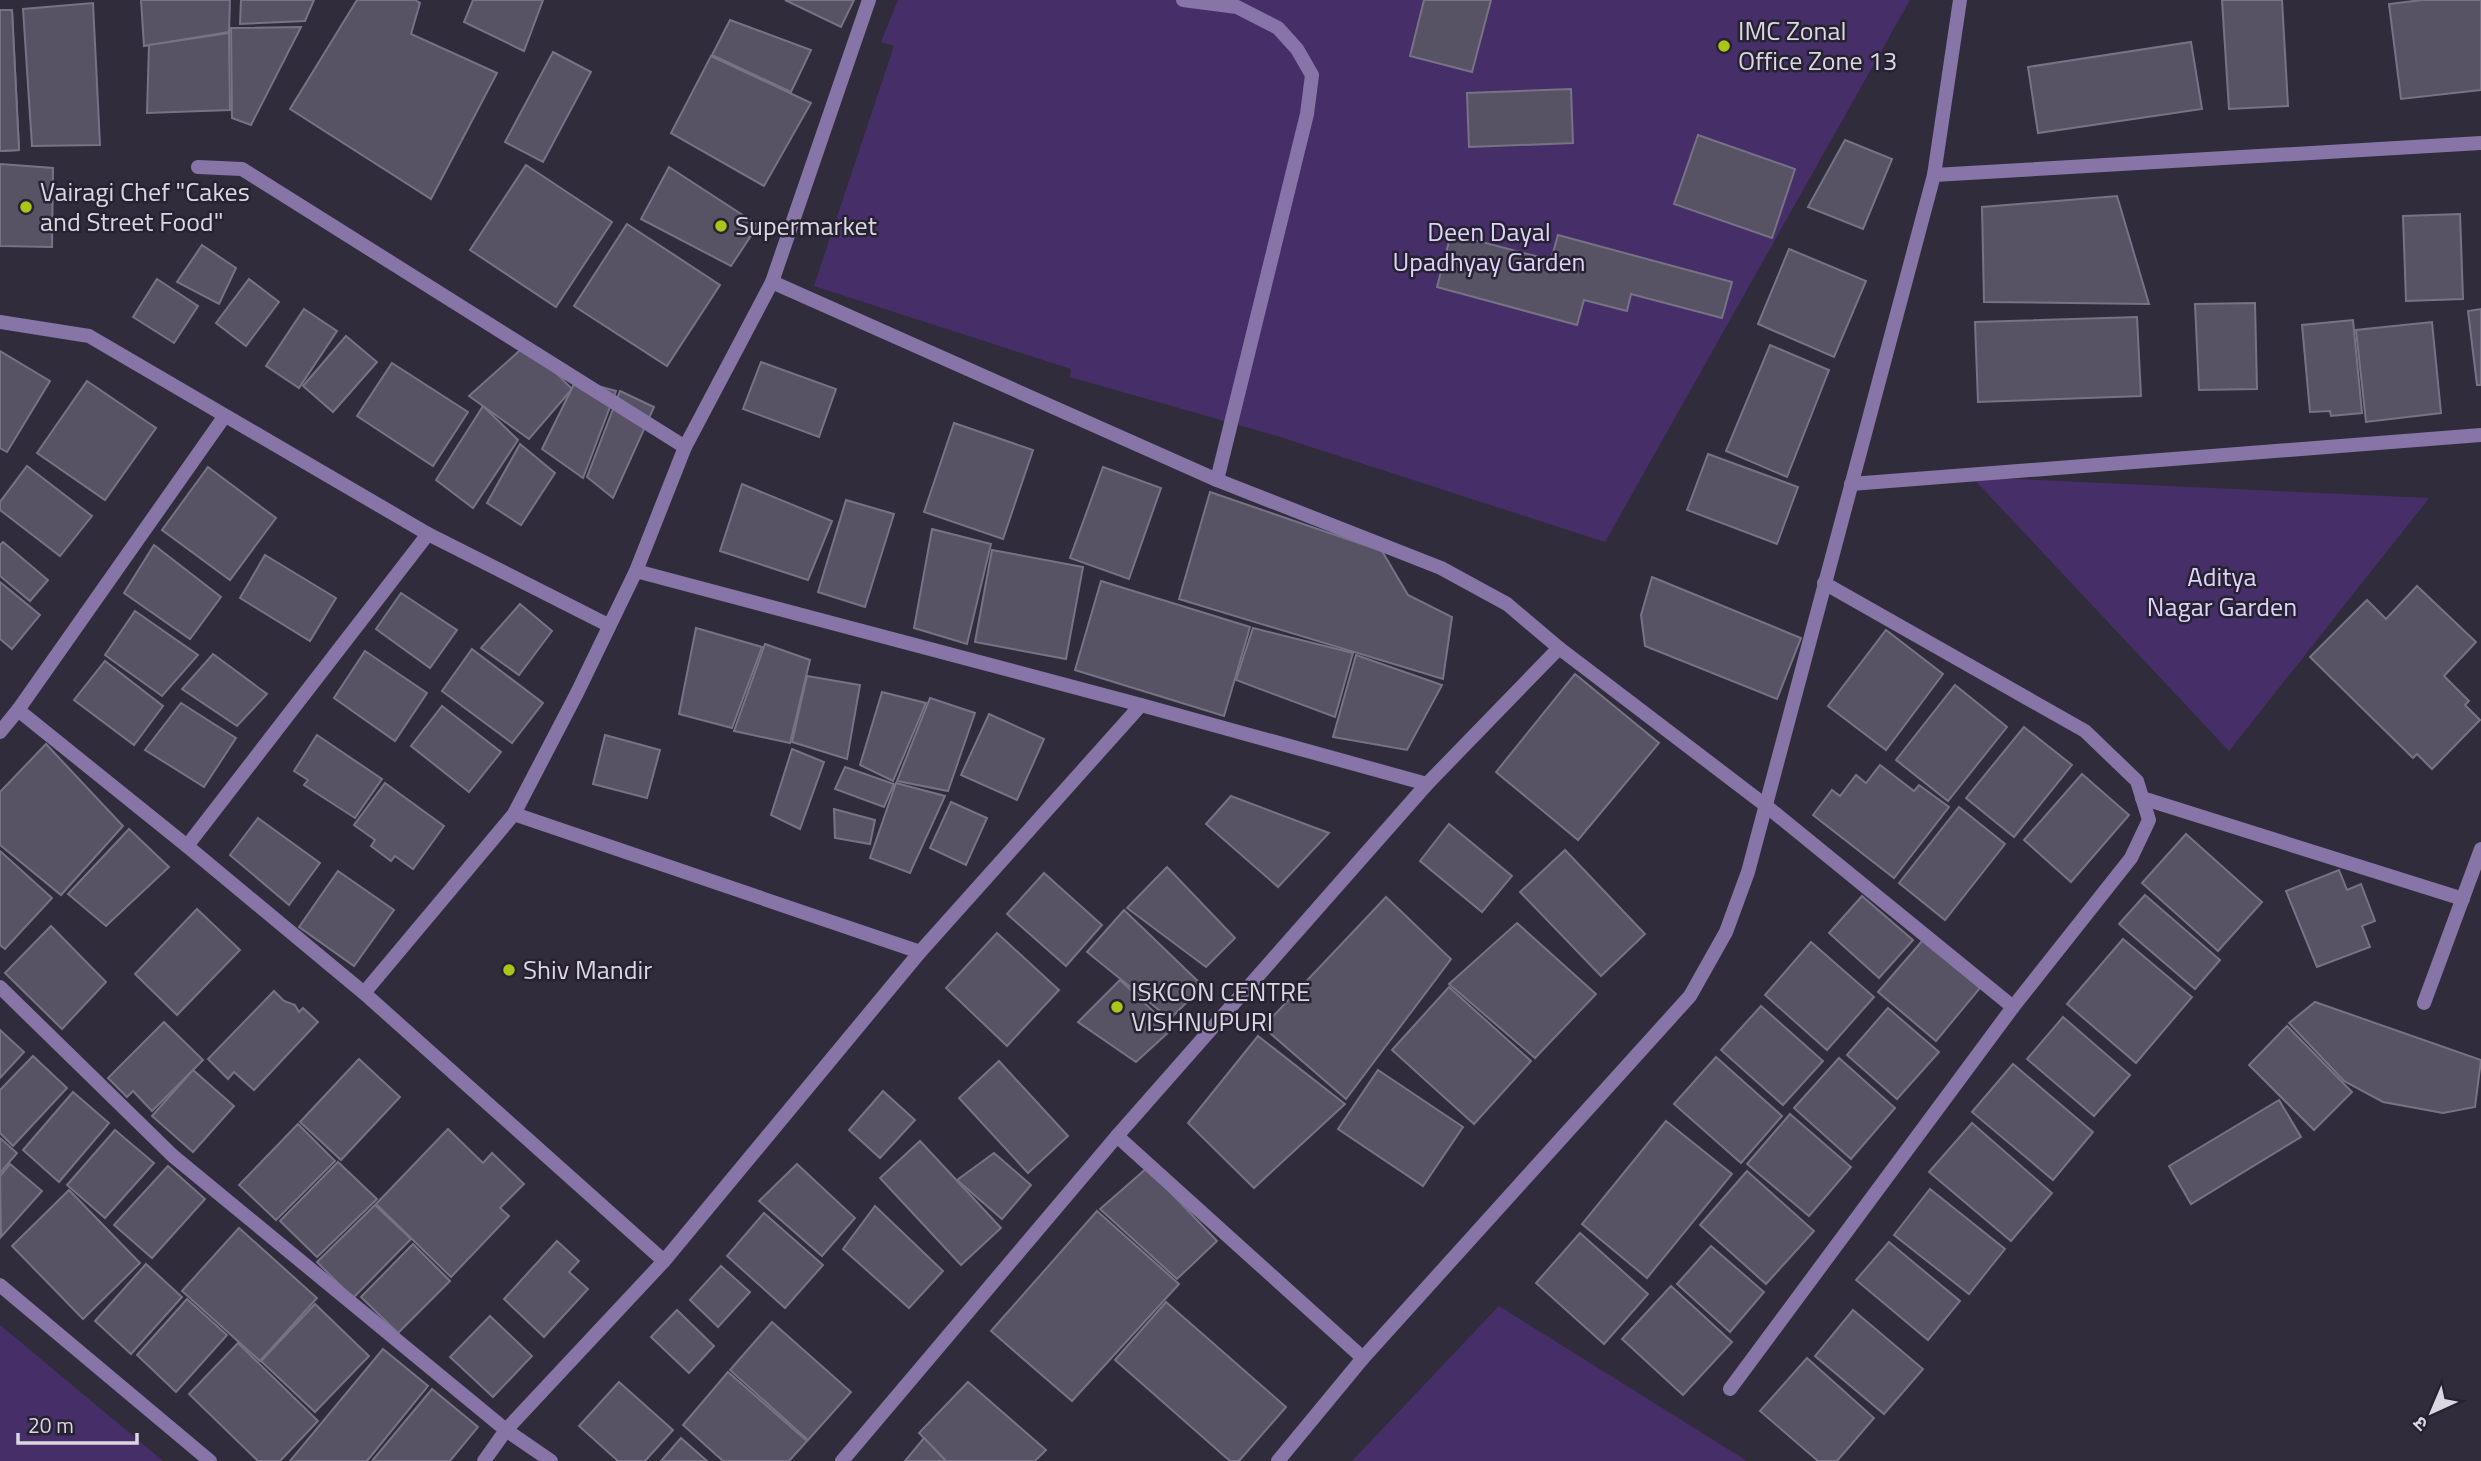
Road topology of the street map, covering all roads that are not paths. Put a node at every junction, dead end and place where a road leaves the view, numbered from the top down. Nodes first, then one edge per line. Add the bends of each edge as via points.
1 (869, 0) edge
2 (1183, 0) edge
3 (1960, 0) edge
4 (2481, 143) edge
5 (198, 167) dead end
6 (1934, 175) junction
7 (772, 282) junction
8 (0, 322) edge
9 (225, 417) junction
10 (2481, 435) edge
11 (685, 447) junction
12 (1217, 480) junction
13 (1851, 484) junction
14 (428, 534) junction
15 (636, 571) junction
16 (1824, 583) junction
17 (608, 625) junction
18 (1559, 648) junction
19 (1141, 705) junction
20 (18, 710) junction
21 (0, 732) edge
22 (1427, 784) junction
23 (2142, 798) junction
24 (1765, 805) junction
25 (514, 814) junction
26 (187, 846) junction
27 (2481, 849) edge
28 (2463, 899) junction
29 (920, 952) junction
30 (0, 987) edge
31 (364, 993) junction
32 (2424, 1003) dead end
33 (2013, 1007) junction
34 (1117, 1136) junction
35 (664, 1261) junction
36 (0, 1286) edge
37 (1363, 1358) junction
38 (1730, 1389) dead end
39 (506, 1430) junction
40 (210, 1461) edge
41 (484, 1461) edge
42 (551, 1461) edge
43 (842, 1461) edge
44 (1278, 1461) edge

1 - 7 street
2 - 12 street via 1237,7 1278,28 1312,75 1307,114
3 - 6 street
4 - 6 street
5 - 11 street via 242,169
6 - 13 street
7 - 11 street
7 - 12 street
8 - 9 street via 89,336
9 - 14 street
9 - 20 street
10 - 13 street
11 - 15 street
12 - 18 street via 1441,568 1507,604
13 - 16 street
14 - 17 street
14 - 26 street
15 - 17 street
15 - 19 street
16 - 23 street via 2085,731 2137,781
16 - 24 street
17 - 25 street
18 - 22 street
18 - 24 street
19 - 22 street
19 - 29 street
20 - 21 street
20 - 26 street
22 - 34 street
23 - 28 street
23 - 33 street via 2149,820 2131,858
24 - 33 street
24 - 37 street via 1726,932 1690,996
25 - 29 street
25 - 31 street
26 - 31 street
27 - 28 street
28 - 32 street
29 - 35 street
30 - 39 street via 173,1156
31 - 35 street
33 - 38 street
34 - 37 street
34 - 43 street
35 - 39 street
36 - 40 street
37 - 44 street
39 - 41 street
39 - 42 street

